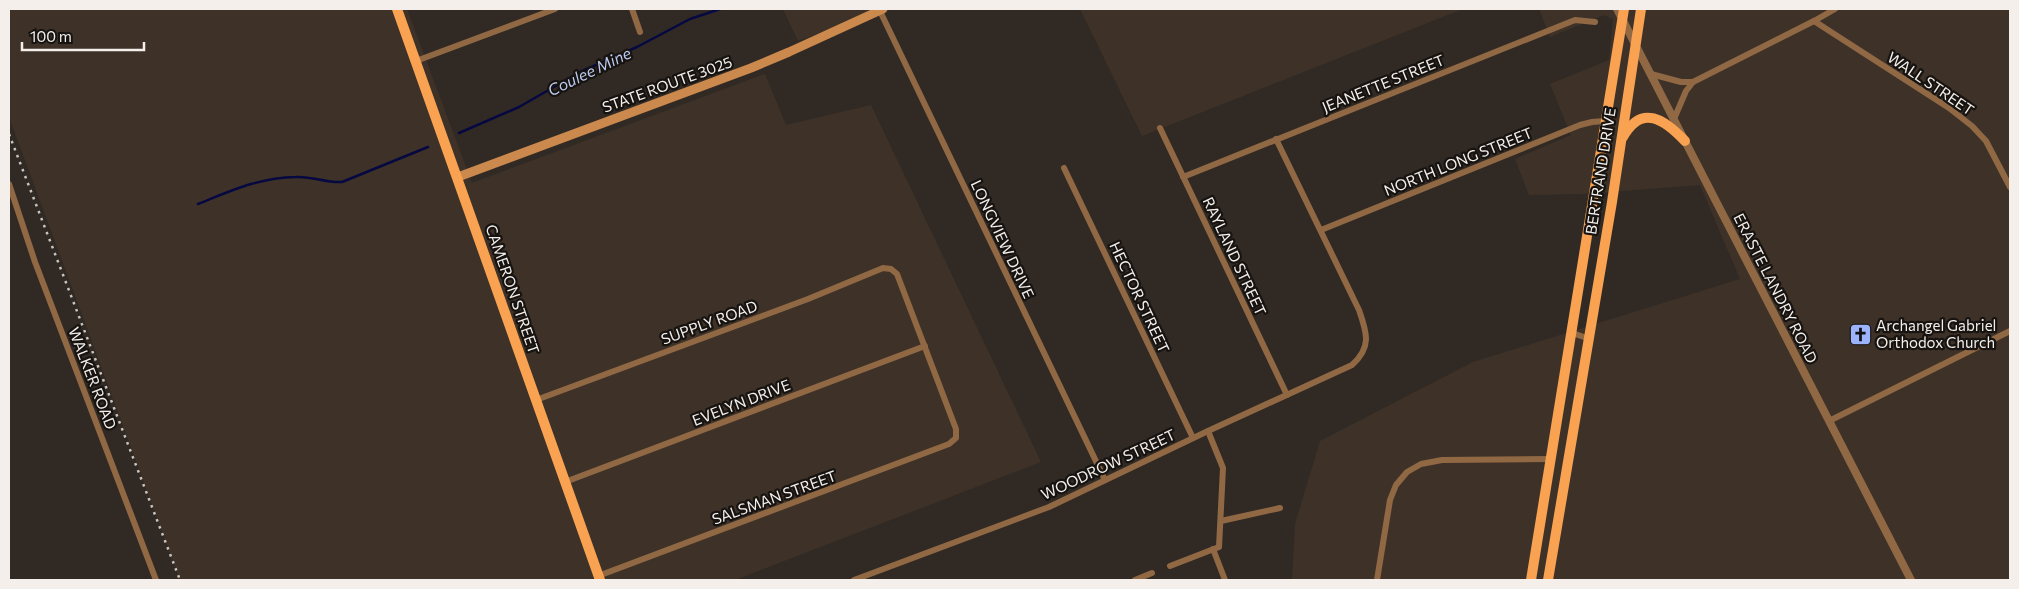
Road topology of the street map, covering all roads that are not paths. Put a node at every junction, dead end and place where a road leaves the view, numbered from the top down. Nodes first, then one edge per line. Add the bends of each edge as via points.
1 (397, 9) edge
2 (555, 9) edge
3 (632, 9) edge
4 (881, 9) edge
5 (1617, 9) edge
6 (1640, 9) edge
7 (1836, 9) edge
8 (1623, 14) edge
9 (1814, 21) junction
10 (1595, 22) dead end
11 (640, 32) dead end
12 (1634, 44) junction
13 (416, 61) junction
14 (1651, 74) junction
15 (1693, 82) junction
16 (1674, 119) junction
17 (1605, 121) junction
18 (1160, 128) dead end
19 (1276, 139) junction
20 (1685, 141) junction
21 (1620, 142) junction
22 (1064, 168) dead end
23 (458, 177) junction
24 (1183, 177) junction
25 (9, 184) edge
26 (2010, 187) edge
27 (1321, 230) junction
28 (2010, 331) edge
29 (1572, 333) junction
30 (1587, 338) junction
31 (925, 346) junction
32 (1287, 395) junction
33 (536, 400) junction
34 (1830, 422) junction
35 (1208, 431) junction
36 (1193, 438) junction
37 (1550, 459) junction
38 (1105, 480) junction
39 (565, 482) junction
40 (1280, 508) dead end
41 (1221, 521) junction
42 (1213, 549) junction
43 (1170, 566) dead end
44 (1152, 573) dead end
45 (599, 578) edge
46 (156, 580) edge
47 (854, 580) edge
48 (1135, 580) edge
49 (1225, 580) edge
50 (1377, 580) edge
51 (1531, 580) edge
52 (1548, 580) edge
53 (1911, 580) edge

1 - 13 main road, CAMERON STREET
2 - 13 street
3 - 11 street
4 - 23 main road, STATE ROUTE 3025 via 751,68
4 - 38 street, LONGVIEW DRIVE
5 - 8 street, ERASTE LANDRY ROAD
6 - 12 main road, BERTRAND DRIVE
7 - 9 street
8 - 12 street, ERASTE LANDRY ROAD
8 - 17 main road, BERTRAND DRIVE
9 - 15 street
9 - 26 street, WALL STREET via 1972,126 1986,141
10 - 19 street, JEANETTE STREET via 1575,20
12 - 14 street, ERASTE LANDRY ROAD
12 - 21 main road, BERTRAND DRIVE
13 - 23 main road, CAMERON STREET
14 - 15 street via 1678,82
14 - 16 street, ERASTE LANDRY ROAD
15 - 16 street
16 - 20 street, ERASTE LANDRY ROAD
17 - 27 street, NORTH LONG STREET via 1580,125
17 - 29 main road, BERTRAND DRIVE
18 - 24 street, RAYLAND STREET
19 - 24 street, JEANETTE STREET
19 - 27 street
20 - 21 main road via 1669,125 1650,117 1633,124
20 - 34 street, ERASTE LANDRY ROAD
21 - 30 main road, BERTRAND DRIVE
22 - 36 street, HECTOR STREET
23 - 33 main road, CAMERON STREET
24 - 32 street, RAYLAND STREET
25 - 46 street, WALKER ROAD via 38,271
27 - 32 street, WOODROW STREET via 1359,310 1366,336 1364,353 1352,365
28 - 34 street
29 - 30 street
29 - 37 main road, BERTRAND DRIVE
30 - 52 main road, BERTRAND DRIVE
31 - 33 street, SUPPLY ROAD via 897,274 883,268
31 - 39 street, EVELYN DRIVE
31 - 45 street, SALSMAN STREET via 956,429 956,438 949,444
32 - 35 street, WOODROW STREET
33 - 39 main road, CAMERON STREET
34 - 53 street, ERASTE LANDRY ROAD
35 - 36 street, WOODROW STREET
35 - 41 street via 1223,468
36 - 38 street, WOODROW STREET
37 - 50 street via 1442,460 1421,464 1407,472 1392,495
37 - 51 main road, BERTRAND DRIVE
38 - 47 street, WOODROW STREET via 1049,507
39 - 45 main road, CAMERON STREET
40 - 41 street
41 - 42 street via 1219,547
42 - 43 street
42 - 49 street
44 - 48 street

